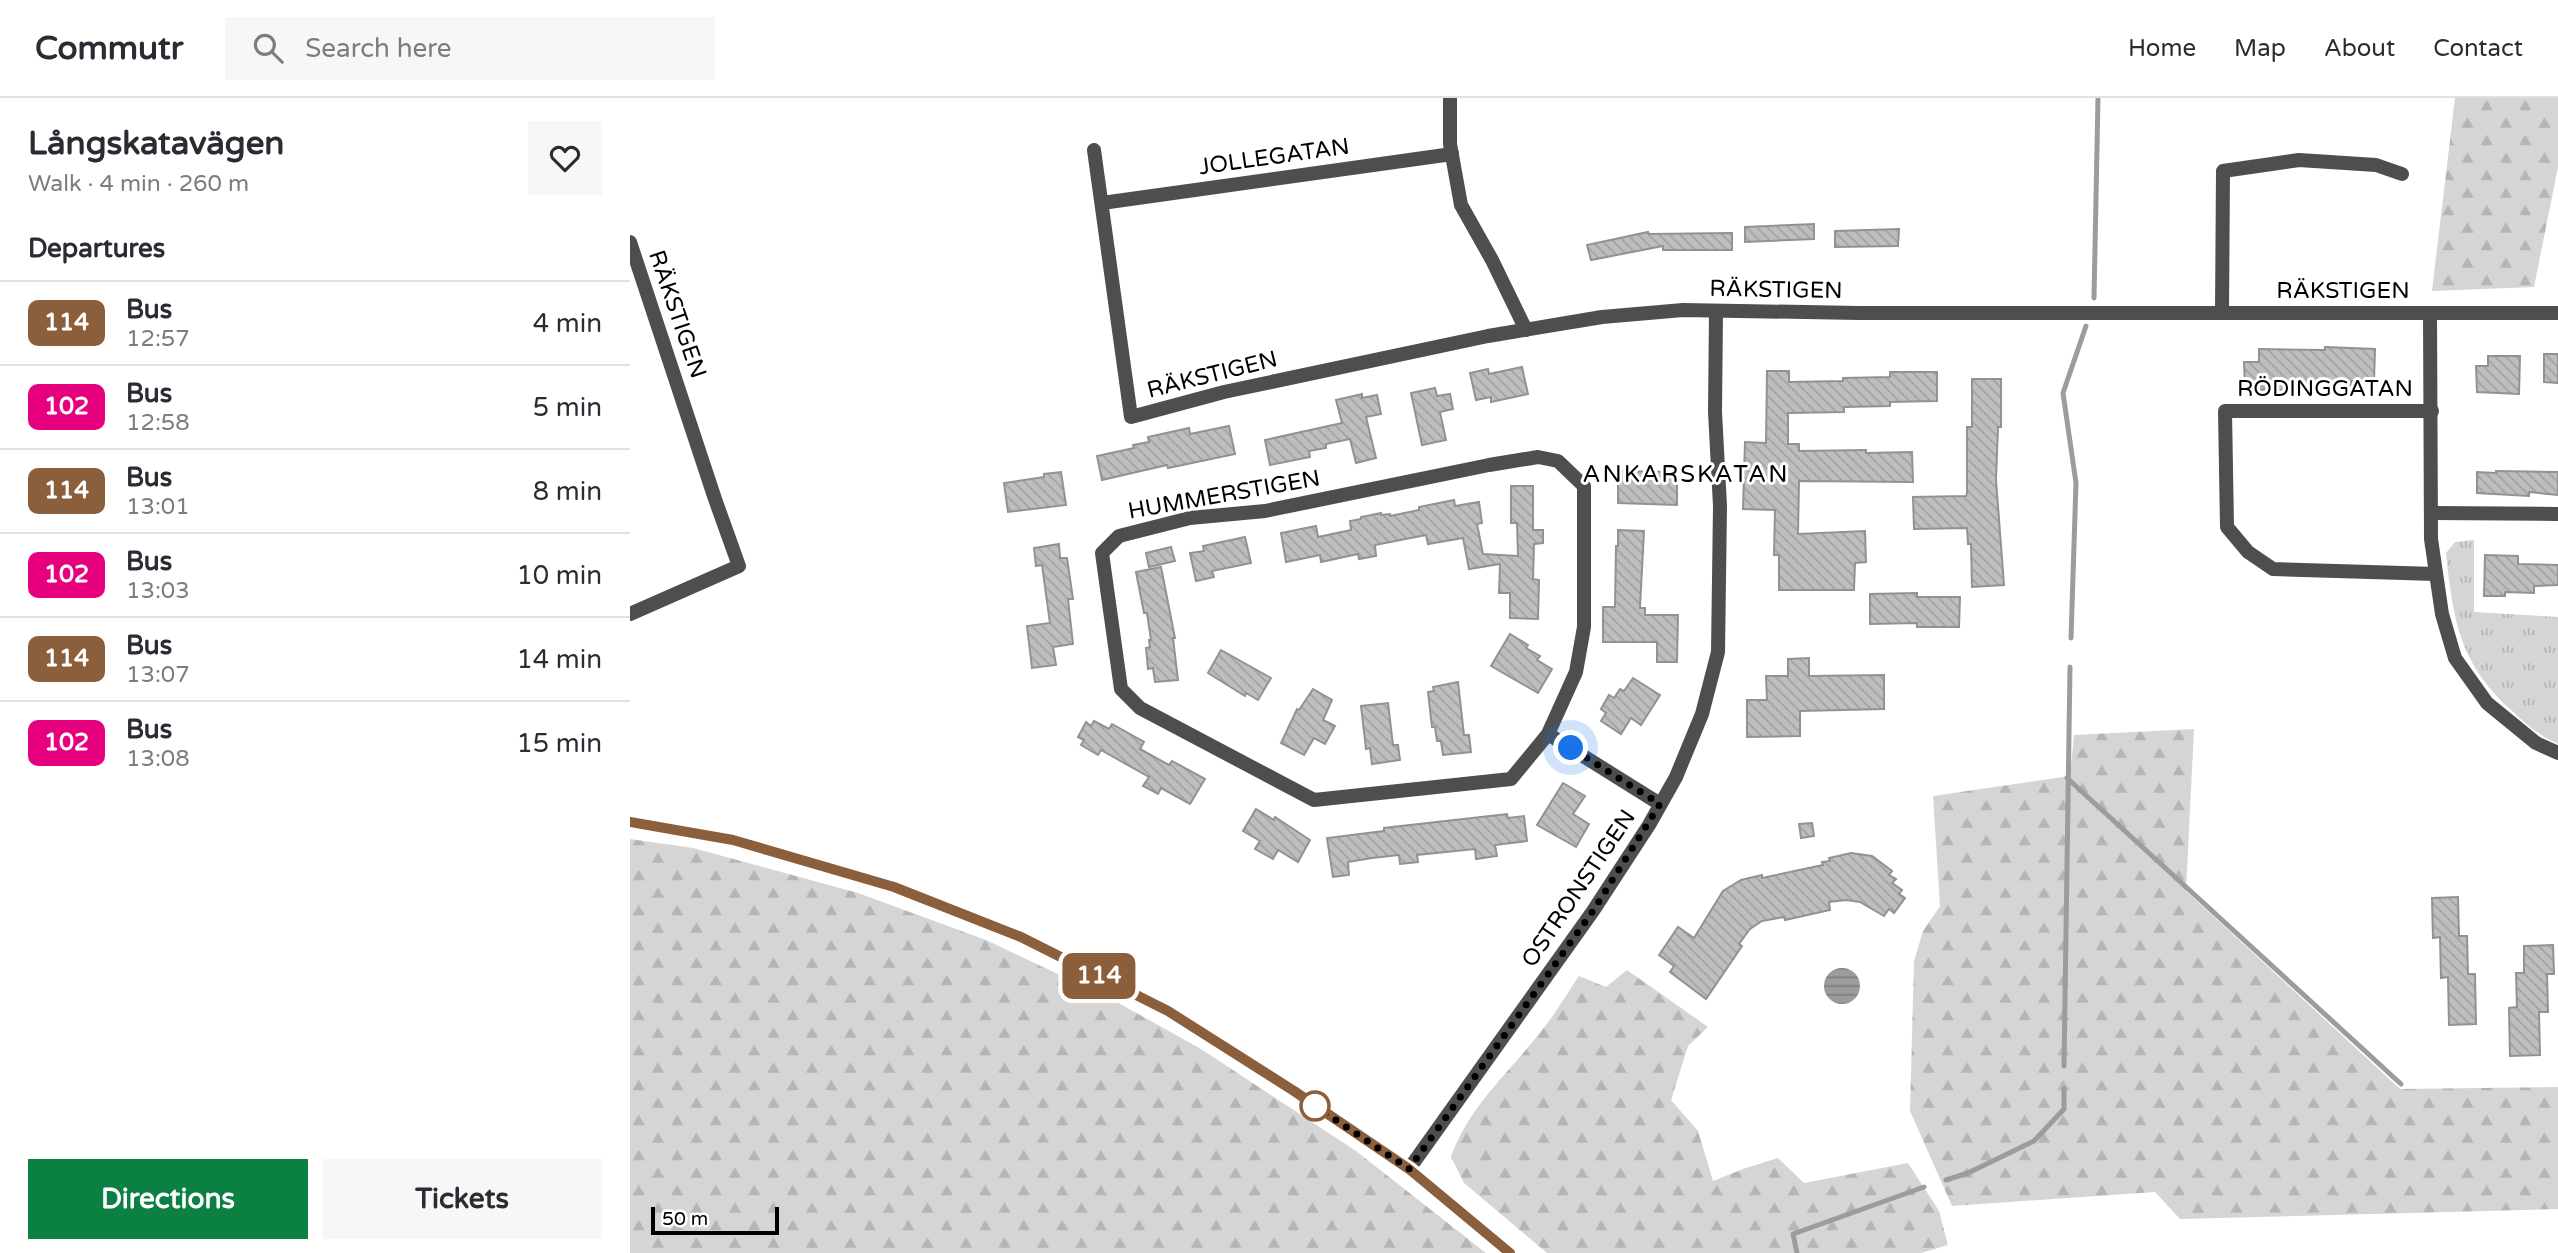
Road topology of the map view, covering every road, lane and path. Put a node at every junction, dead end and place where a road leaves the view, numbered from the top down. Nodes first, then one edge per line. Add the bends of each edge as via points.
1 (1450, 98) edge
2 (1094, 150) dead end
3 (1452, 154) junction
4 (2402, 174) dead end
5 (1102, 204) junction
6 (630, 242) edge
7 (1716, 311) junction
8 (2222, 313) junction
9 (2430, 313) junction
10 (2558, 313) edge
11 (1526, 330) junction
12 (2432, 411) junction
13 (2431, 513) junction
14 (2558, 514) edge
15 (2435, 574) junction
16 (630, 614) edge
17 (1548, 734) junction
18 (2558, 753) edge
19 (1660, 804) junction
20 (630, 822) edge
21 (1409, 1169) junction
22 (1510, 1253) edge

1 - 3 street
2 - 5 street
3 - 5 street, JOLLEGATAN
3 - 11 street via 1461,205
4 - 8 street via 2376,164 2299,160 2223,171
5 - 11 street, RÄKSTIGEN via 1132,417 1224,392
6 - 16 street, RÄKSTIGEN via 739,566
7 - 8 street, RÄKSTIGEN
7 - 11 street, RÄKSTIGEN via 1602,317
7 - 19 street, OSTRONSTIGEN via 1718,652 1702,714
8 - 9 street, RÄKSTIGEN
9 - 10 street, RÄKSTIGEN
9 - 12 street
12 - 13 street
12 - 15 street, RÖDINGGATAN via 2225,411 2227,527 2248,552 2273,569
13 - 14 street
13 - 15 street
15 - 18 street via 2455,658 2487,703 2536,744
17 - 17 street, HUMMERSTIGEN via 1511,779 1314,800 1140,708 1121,689 1102,553 1119,536 1189,518 1265,511 1538,457 1558,461 1584,486 1584,627 1576,673
17 - 19 street
19 - 21 street, OSTRONSTIGEN via 1593,911
20 - 21 street via 733,840 894,887 1021,937 1168,1011
21 - 22 street

